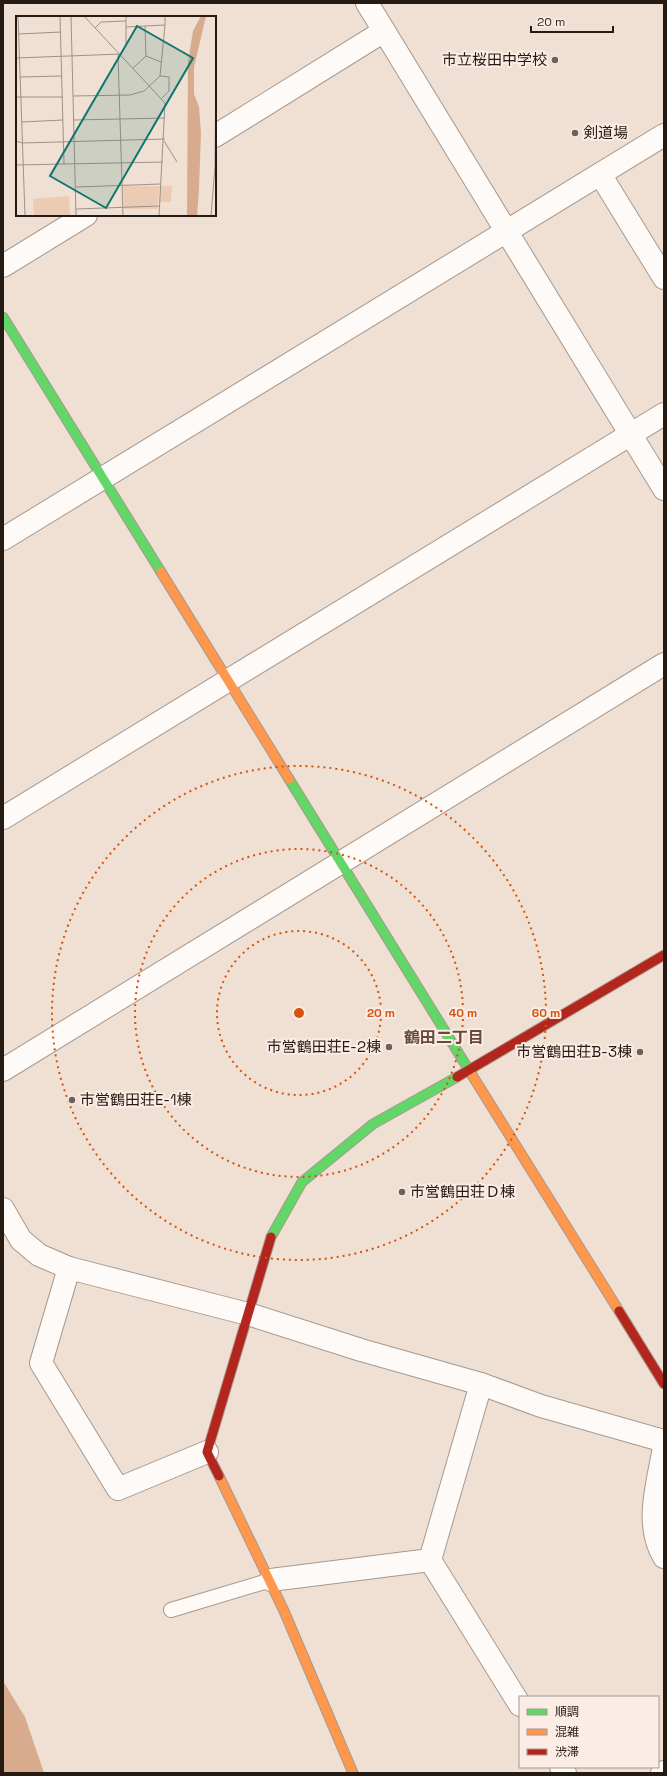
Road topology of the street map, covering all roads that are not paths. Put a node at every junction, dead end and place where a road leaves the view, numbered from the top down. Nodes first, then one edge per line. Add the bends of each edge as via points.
1 (367, 3) edge
2 (384, 31) junction
3 (664, 134) edge
4 (216, 135) edge
5 (600, 174) junction
6 (84, 216) edge
7 (506, 230) junction
8 (3, 266) edge
9 (664, 278) edge
10 (3, 317) edge
11 (664, 414) edge
12 (631, 435) junction
13 (104, 478) junction
14 (664, 489) edge
15 (3, 539) edge
16 (664, 664) edge
17 (227, 681) junction
18 (3, 818) edge
19 (341, 861) junction
20 (664, 955) edge
21 (3, 1070) edge
22 (470, 1070) junction
23 (3, 1209) edge
24 (69, 1268) junction
25 (248, 1314) junction
26 (481, 1384) junction
27 (664, 1384) edge
28 (664, 1441) edge
29 (664, 1447) edge
30 (207, 1452) junction
31 (664, 1557) edge
32 (430, 1560) junction
33 (271, 1580) junction
34 (172, 1610) dead end
35 (519, 1703) edge
36 (353, 1773) edge

1 - 2 street
2 - 4 street
2 - 7 street
3 - 5 street
5 - 7 street
5 - 9 street
6 - 8 street
7 - 12 street
7 - 13 street
10 - 13 street
11 - 12 street
12 - 14 street
12 - 17 street
13 - 15 street
13 - 17 street
16 - 19 street
17 - 18 street
17 - 19 street
19 - 21 street
19 - 22 street
20 - 22 street
22 - 25 street via 373,1124 302,1182 272,1232
22 - 27 street
23 - 24 street via 22,1240 39,1255
24 - 25 street
24 - 30 street via 40,1362 118,1489
25 - 26 street
25 - 30 street
26 - 28 street via 541,1406
26 - 32 street
29 - 31 street via 652,1516
30 - 33 street via 239,1511
32 - 33 street
32 - 35 street
33 - 34 lane
33 - 36 street

